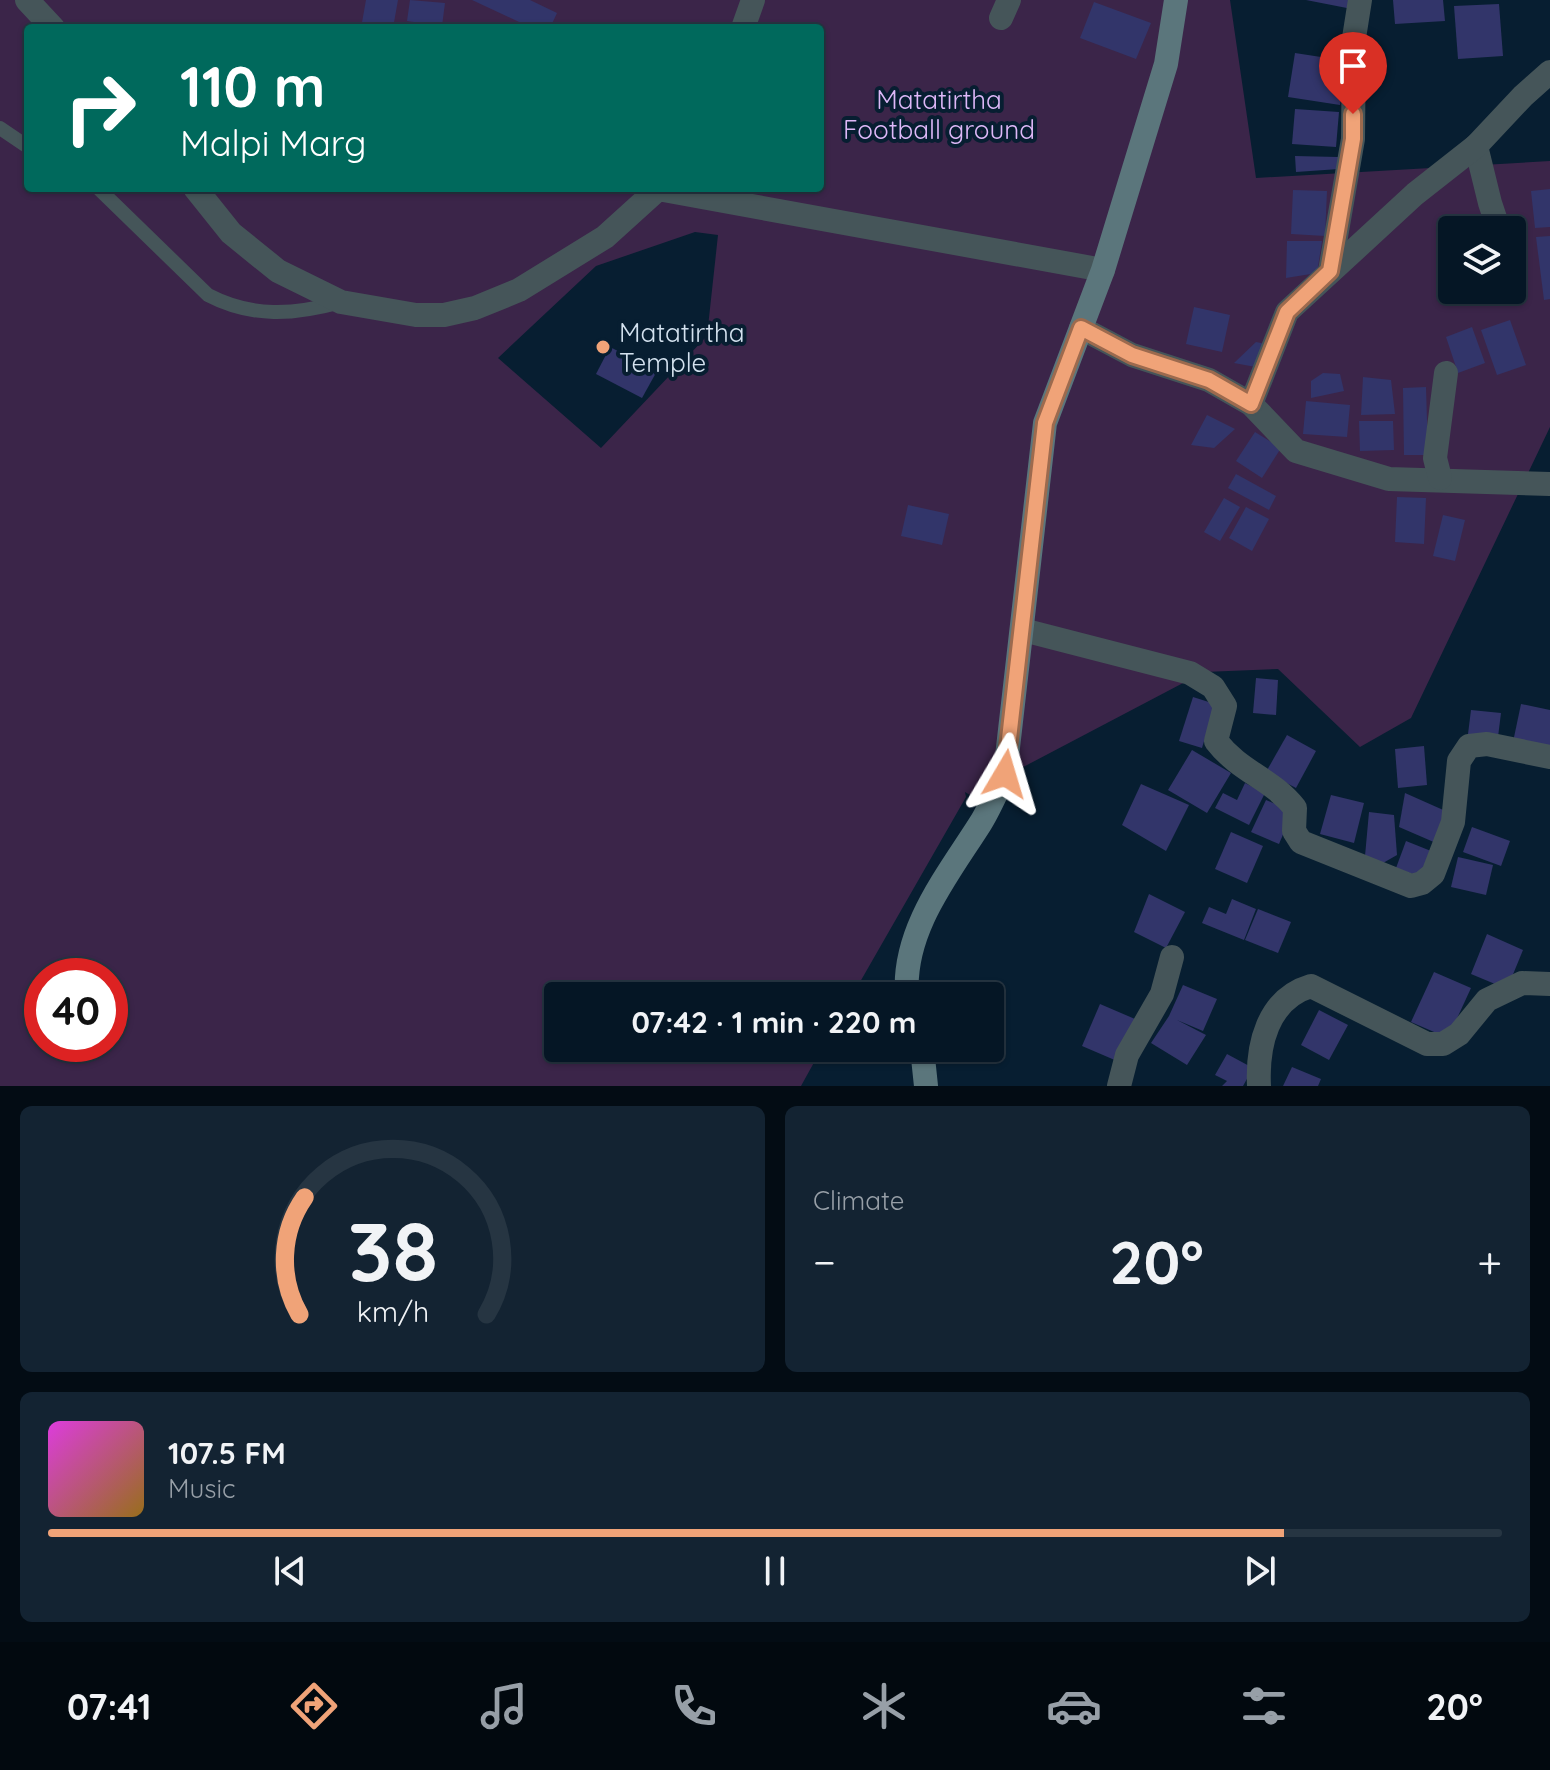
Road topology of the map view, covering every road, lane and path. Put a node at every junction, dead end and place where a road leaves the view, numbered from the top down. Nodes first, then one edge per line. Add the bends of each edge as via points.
1 (27, 0) edge
2 (753, 0) edge
3 (1176, 0) edge
4 (1360, 0) edge
5 (49, 24) edge
6 (744, 24) edge
7 (1550, 72) edge
8 (0, 128) edge
9 (24, 144) edge
10 (1476, 146) junction
11 (103, 192) edge
12 (198, 192) edge
13 (654, 192) edge
14 (680, 192) edge
15 (1495, 216) edge
16 (1103, 270) junction
17 (1330, 271) junction
18 (341, 302) junction
19 (1081, 328) junction
20 (1446, 373) dead end
21 (1251, 404) junction
22 (1440, 478) junction
23 (1550, 484) edge
24 (1023, 630) junction
25 (1550, 757) edge
26 (1172, 957) dead end
27 (909, 982) edge
28 (1550, 984) edge
29 (923, 1062) edge
30 (926, 1086) edge
31 (1119, 1086) edge
32 (1259, 1086) edge

1 - 5 street
2 - 6 street
3 - 16 street via 1166,64
4 - 17 street via 1354,38 1353,139
7 - 10 street
8 - 9 lane
10 - 15 street
10 - 17 street
11 - 18 lane via 208,295 228,305 305,312
12 - 18 street via 231,233 278,271
13 - 18 street via 605,237 519,290 475,308 416,315
14 - 16 street
16 - 19 street
17 - 21 street via 1287,312
19 - 21 street via 1132,355 1209,380
19 - 24 street via 1045,423
20 - 22 street via 1435,458
21 - 22 street via 1296,451 1389,479
22 - 23 street
24 - 25 street via 1190,673 1213,687 1225,706 1216,741 1244,769 1289,800 1301,842 1411,886 1433,874 1453,822 1459,761 1469,746 1487,744
24 - 27 street via 1005,774 912,942
26 - 31 street via 1162,994 1127,1055
28 - 32 street via 1522,983 1487,1000 1459,1034 1443,1044 1427,1044 1311,986 1299,990 1267,1025 1258,1061
29 - 30 street

